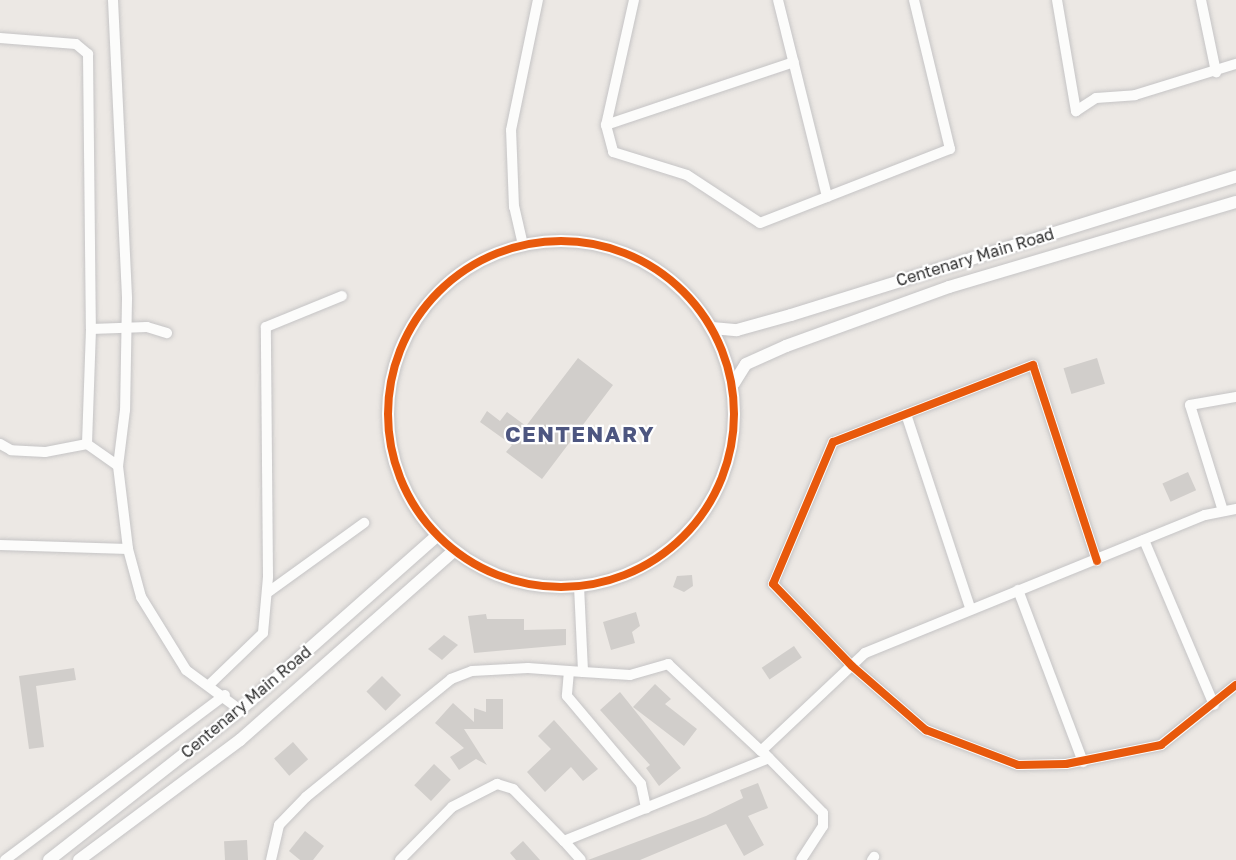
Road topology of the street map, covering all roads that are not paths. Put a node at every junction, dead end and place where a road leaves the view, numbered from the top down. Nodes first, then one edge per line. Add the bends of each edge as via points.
1 (113, 0) edge
2 (538, 0) edge
3 (634, 0) edge
4 (778, 0) edge
5 (914, 0) edge
6 (1057, 0) edge
7 (1201, 0) edge
8 (0, 38) edge
9 (794, 62) junction
10 (1236, 64) edge
11 (1216, 72) junction
12 (606, 125) junction
13 (1236, 176) edge
14 (827, 197) junction
15 (1236, 202) edge
16 (523, 245) junction
17 (342, 296) dead end
18 (712, 328) junction
19 (91, 329) junction
20 (127, 330) junction
21 (166, 333) dead end
22 (734, 383) junction
23 (1236, 397) edge
24 (906, 414) junction
25 (0, 444) edge
26 (87, 444) junction
27 (118, 466) junction
28 (1236, 509) edge
29 (1223, 511) junction
30 (364, 523) dead end
31 (436, 536) junction
32 (1144, 540) junction
33 (0, 545) edge
34 (128, 549) junction
35 (454, 551) junction
36 (1097, 561) junction
37 (579, 586) junction
38 (1018, 590) junction
39 (267, 593) junction
40 (970, 608) junction
41 (852, 666) junction
42 (568, 671) junction
43 (583, 672) junction
44 (209, 685) junction
45 (1236, 685) edge
46 (225, 695) junction
47 (1214, 705) junction
48 (240, 710) junction
49 (765, 754) junction
50 (1083, 762) junction
51 (646, 808) junction
52 (564, 841) junction
53 (5, 860) edge
54 (49, 860) edge
55 (79, 860) edge
56 (271, 860) edge
57 (400, 860) edge
58 (581, 860) edge
59 (801, 860) edge

1 - 20 street
2 - 16 street via 511,130 514,207
3 - 12 street
4 - 9 street
5 - 14 street via 950,149
6 - 11 street via 1076,111 1096,98 1135,95
7 - 11 street
8 - 19 street via 76,44 88,54
9 - 12 street
9 - 14 street
10 - 11 street
12 - 14 street via 613,152 687,176 760,223
13 - 18 street, Centenary Main Road via 791,315 737,330
15 - 22 street, Centenary Main Road via 949,287 786,346 746,364
16 - 18 street via 564,240 604,246 642,260 675,283
16 - 31 street via 485,259 450,281 422,311 396,366 388,426 395,466 412,504
17 - 39 street via 266,327
18 - 22 street
19 - 20 street
19 - 26 street
20 - 21 street
20 - 27 street
22 - 37 street via 731,445 717,488 693,525 641,566
23 - 29 street via 1190,405
24 - 36 street via 1033,365
24 - 40 street
24 - 41 street via 833,442 773,584
25 - 26 street via 11,450 45,452
26 - 27 street
27 - 34 street
28 - 29 street
29 - 32 street
30 - 39 street
31 - 35 street
31 - 48 street, Centenary Main Road
32 - 36 street
32 - 47 street
33 - 34 street
34 - 44 street via 141,597 186,670
35 - 37 street via 492,574 534,586
35 - 55 street, Centenary Main Road via 240,740
36 - 38 street
37 - 43 street
38 - 40 street
38 - 50 street
39 - 44 street via 263,633
40 - 41 street via 865,654
41 - 49 street
41 - 50 street via 926,730 978,754 1018,765
42 - 43 street
42 - 51 street via 567,696 641,784
42 - 56 street via 472,671 451,679 292,811 271,842
43 - 49 street via 630,675 668,664
44 - 46 street
45 - 47 street
46 - 48 street
46 - 53 street
47 - 50 street via 1161,745
48 - 54 street, Centenary Main Road
49 - 51 street
49 - 59 street via 823,813 823,826
51 - 52 street
52 - 57 street via 513,789 497,784 452,807
52 - 58 street

